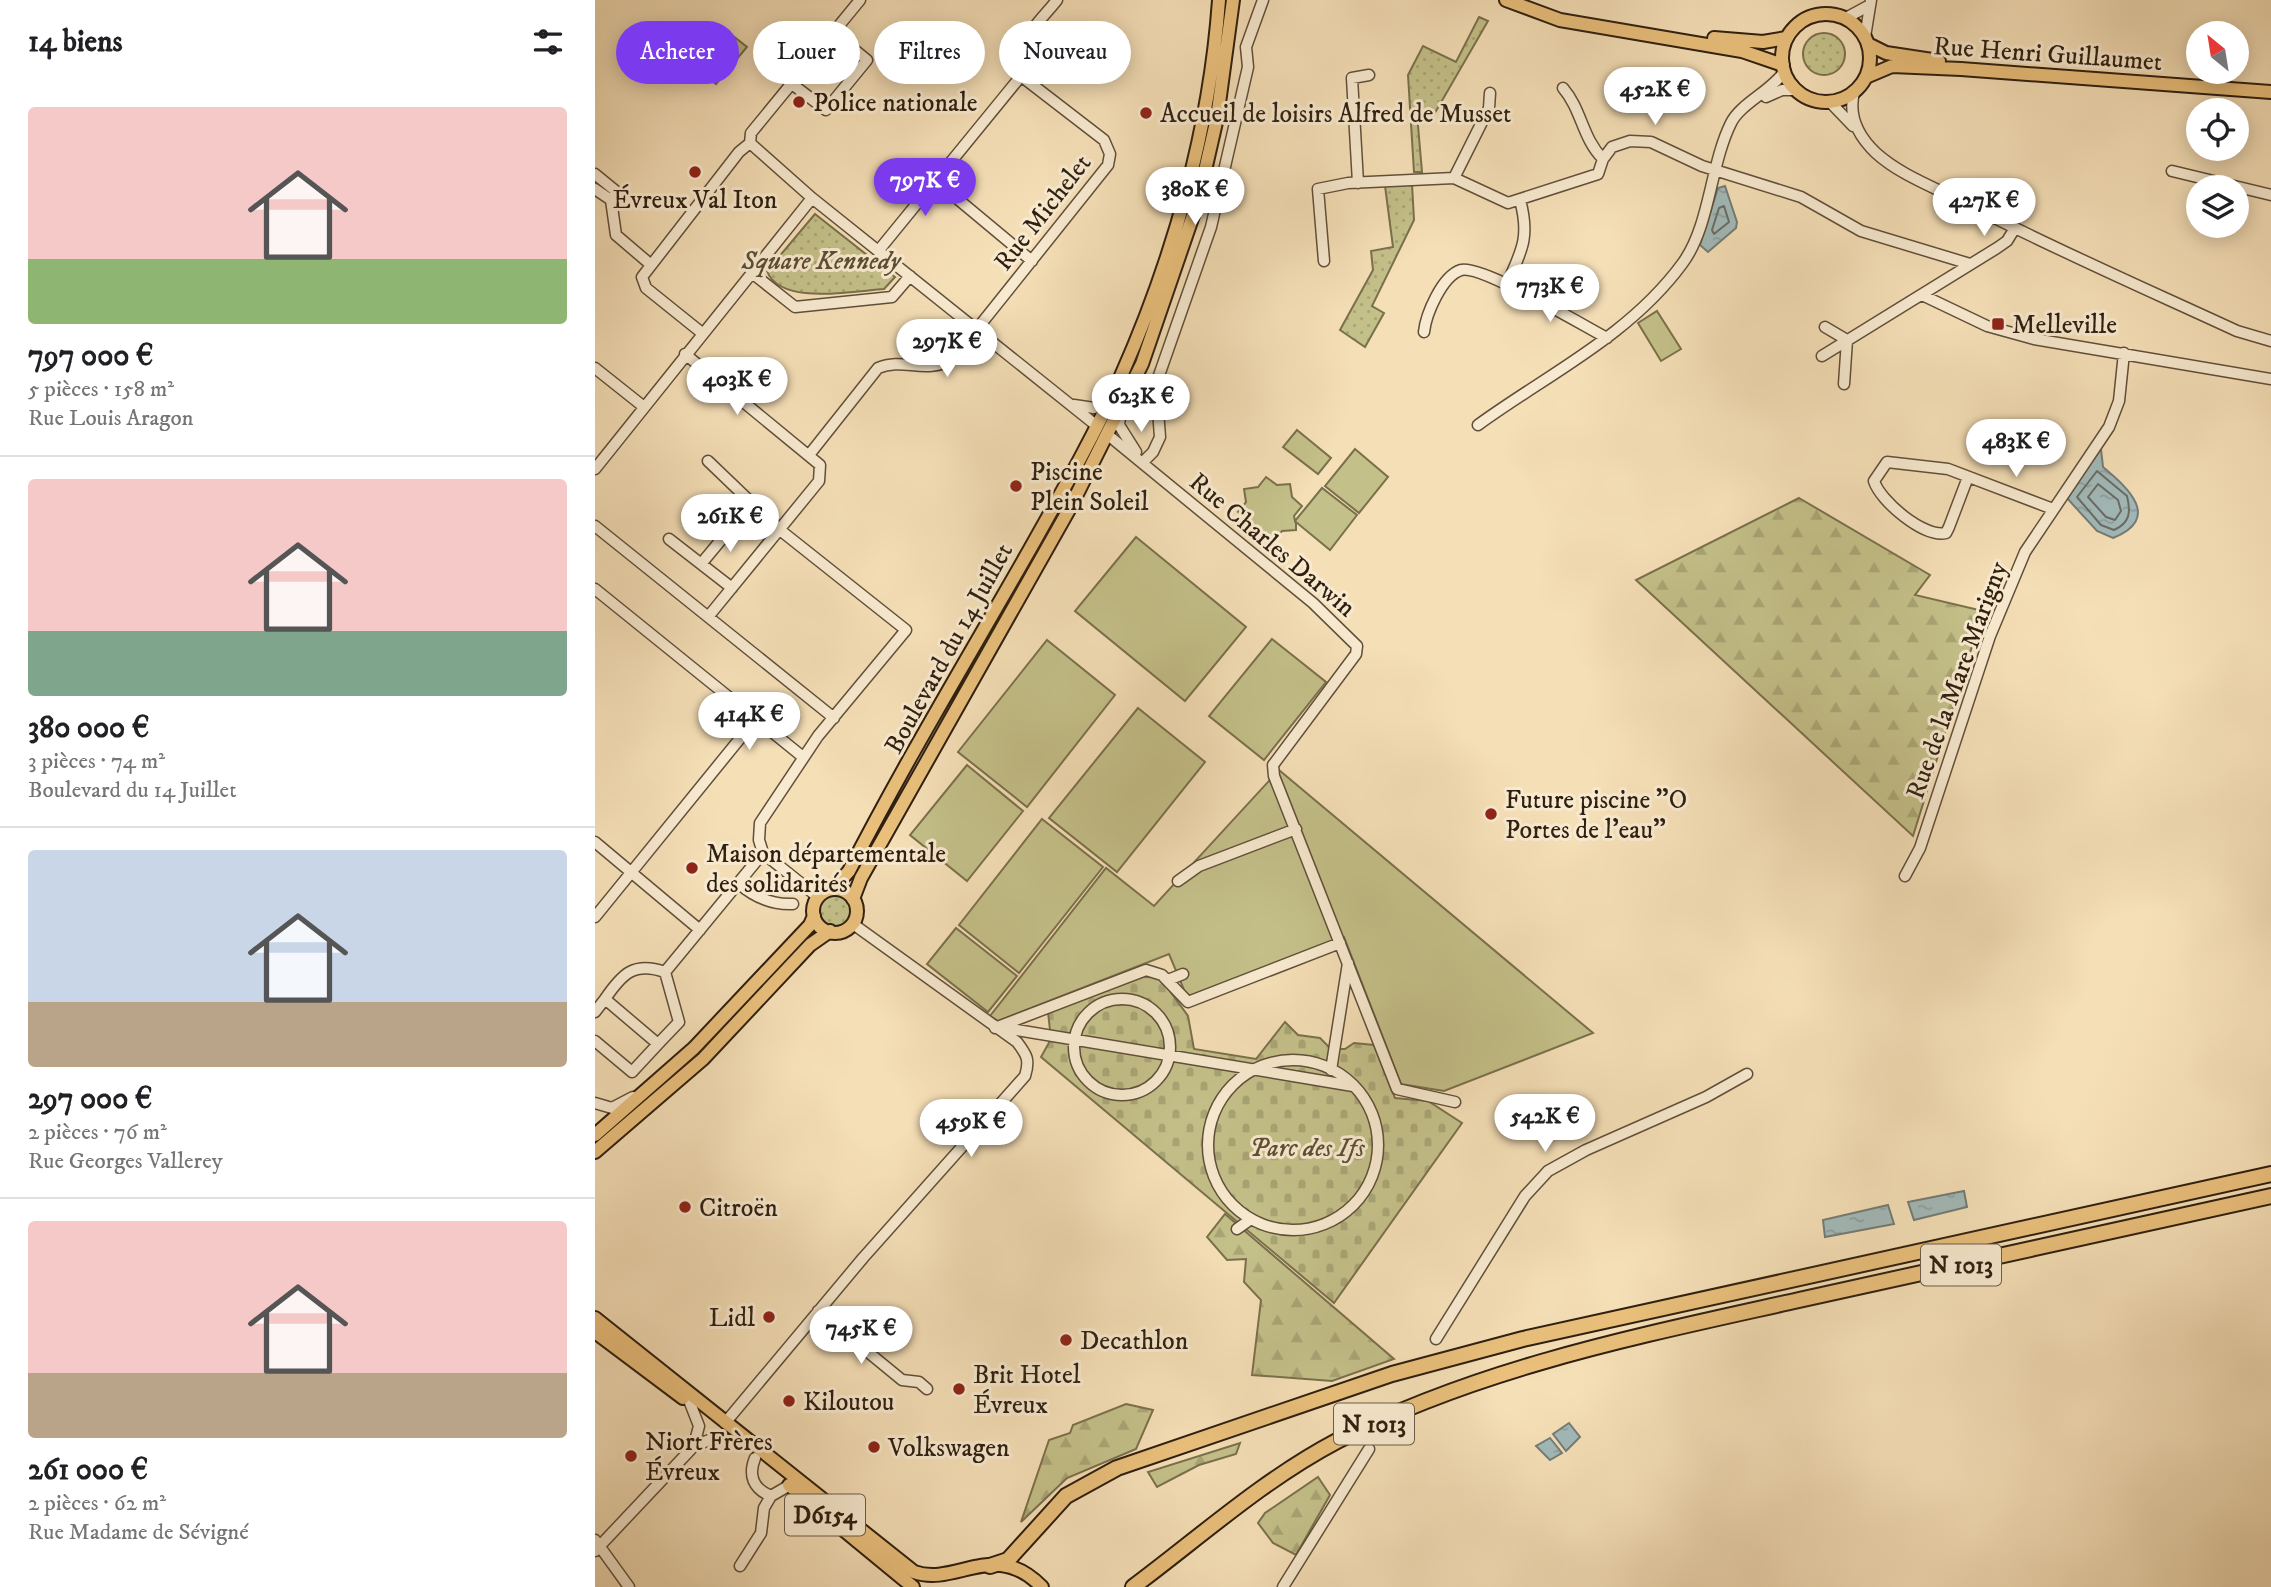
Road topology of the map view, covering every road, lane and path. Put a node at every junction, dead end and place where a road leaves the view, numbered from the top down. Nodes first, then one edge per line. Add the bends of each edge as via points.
1 (860, 0) edge
2 (1057, 0) edge
3 (1219, 0) edge
4 (1233, 0) edge
5 (1263, 0) edge
6 (1506, 0) edge
7 (1518, 0) edge
8 (1871, 2) edge
9 (1846, 18) junction
10 (843, 21) edge
11 (1040, 21) edge
12 (1786, 38) junction
13 (1867, 41) junction
14 (860, 54) edge
15 (860, 69) edge
16 (1784, 69) junction
17 (1369, 75) dead end
18 (1866, 76) junction
19 (791, 84) edge
20 (793, 84) edge
21 (847, 84) edge
22 (1015, 84) edge
23 (1031, 84) edge
24 (2271, 86) edge
25 (1563, 89) dead end
26 (1796, 90) junction
27 (1854, 92) junction
28 (2271, 92) edge
29 (1490, 93) dead end
30 (1829, 101) junction
31 (1750, 105) junction
32 (1860, 133) junction
33 (750, 143) junction
34 (1602, 159) junction
35 (1716, 171) junction
36 (2172, 172) dead end
37 (595, 174) edge
38 (1454, 178) junction
39 (936, 181) junction
40 (1358, 183) junction
41 (595, 189) edge
42 (2271, 195) edge
43 (812, 198) junction
44 (611, 200) junction
45 (1520, 200) junction
46 (2015, 228) junction
47 (879, 250) junction
48 (1032, 261) junction
49 (1324, 261) dead end
50 (650, 264) junction
51 (1970, 264) junction
52 (752, 273) junction
53 (910, 276) junction
54 (1507, 284) junction
55 (1922, 295) junction
56 (1825, 327) dead end
57 (977, 328) junction
58 (1425, 332) dead end
59 (702, 333) junction
60 (1607, 338) junction
61 (1847, 340) junction
62 (2271, 341) edge
63 (2124, 353) junction
64 (685, 354) junction
65 (1822, 356) dead end
66 (595, 368) edge
67 (2271, 379) edge
68 (1844, 384) dead end
69 (1109, 402) junction
70 (1077, 406) junction
71 (644, 407) junction
72 (1121, 410) junction
73 (1478, 425) dead end
74 (1099, 433) junction
75 (809, 456) junction
76 (708, 461) dead end
77 (1140, 461) junction
78 (595, 469) edge
79 (1968, 477) junction
80 (2053, 509) junction
81 (735, 523) dead end
82 (595, 526) edge
83 (780, 530) junction
84 (669, 538) dead end
85 (701, 564) junction
86 (731, 588) junction
87 (595, 589) edge
88 (708, 617) junction
89 (834, 718) junction
90 (755, 720) junction
91 (803, 757) junction
92 (1296, 829) junction
93 (595, 842) edge
94 (763, 853) junction
95 (632, 872) junction
96 (1905, 876) dead end
97 (1178, 881) dead end
98 (738, 883) junction
99 (832, 888) junction
100 (818, 897) junction
101 (853, 898) junction
102 (793, 904) dead end
103 (595, 916) edge
104 (814, 916) junction
105 (853, 924) junction
106 (700, 930) junction
107 (829, 931) junction
108 (1340, 943) junction
109 (1348, 962) junction
110 (665, 972) junction
111 (1183, 974) dead end
112 (1168, 980) junction
113 (605, 999) junction
114 (595, 1012) edge
115 (996, 1027) junction
116 (1075, 1039) junction
117 (595, 1041) edge
118 (658, 1044) junction
119 (1169, 1055) junction
120 (1331, 1070) junction
121 (1252, 1071) junction
122 (1747, 1074) dead end
123 (656, 1083) junction
124 (1353, 1086) junction
125 (1455, 1102) dead end
126 (597, 1104) edge
127 (596, 1135) edge
128 (595, 1152) edge
129 (2271, 1174) edge
130 (2271, 1196) edge
131 (1251, 1219) junction
132 (1237, 1229) dead end
133 (818, 1311) junction
134 (595, 1318) edge
135 (595, 1332) edge
136 (1436, 1339) dead end
137 (927, 1389) dead end
138 (690, 1403) junction
139 (725, 1423) junction
140 (737, 1443) junction
141 (694, 1446) junction
142 (1369, 1449) dead end
143 (755, 1458) junction
144 (790, 1485) junction
145 (771, 1496) junction
146 (596, 1545) edge
147 (740, 1566) dead end
148 (990, 1566) junction
149 (967, 1571) junction
150 (629, 1587) edge
151 (913, 1587) edge
152 (945, 1587) edge
153 (1042, 1587) edge
154 (1133, 1587) edge
155 (1283, 1587) edge

1 - 10 street
2 - 11 street
3 - 69 main road, Boulevard du 14 Juillet via 1204,108 1185,197 1155,290
4 - 72 main road, Boulevard du 14 Juillet via 1217,118 1198,201
5 - 77 street via 1246,47 1248,67 1211,228 1156,384 1160,437 1153,452
6 - 16 main road via 1560,20 1742,51
7 - 12 main road via 1568,17 1730,40 1763,43
8 - 9 street
8 - 13 street
9 - 12 main road via 1824,13 1809,17
9 - 13 main road
12 - 16 main road
13 - 18 main road via 1870,61
13 - 24 main road, Rue Henri Guillaumet via 1896,55 1959,63
14 - 15 street via 867,60
16 - 26 main road
16 - 31 street
17 - 40 street via 1352,78
18 - 27 main road
18 - 28 main road, Rue Henri Guillaumet via 1892,66
19 - 33 street via 751,134
20 - 21 street via 826,110
22 - 39 street
23 - 48 street, Rue Michelet via 1104,140 1110,154 1108,164
25 - 34 street via 1575,101 1589,144
26 - 30 main road via 1810,99
26 - 31 street via 1782,90
27 - 30 main road
27 - 32 street via 1850,112
29 - 38 street via 1489,108
30 - 32 street
31 - 35 street via 1731,122
32 - 46 street via 1888,162
33 - 43 street
33 - 50 street
34 - 35 street via 1612,147 1640,140
34 - 45 street via 1598,174
35 - 51 street via 1801,197 1861,231
35 - 60 street via 1692,249 1683,263 1645,306
36 - 42 street
37 - 44 street via 617,192
38 - 40 street
38 - 45 street via 1508,203
39 - 47 street
39 - 48 street
40 - 49 street via 1318,189
41 - 44 street
43 - 47 street
43 - 52 street
44 - 50 street via 616,235
45 - 54 street via 1527,225 1525,243
46 - 51 street via 2007,241
46 - 62 street via 2237,331
47 - 53 street
48 - 57 street, Rue Michelet
50 - 59 street via 642,277 646,288
51 - 55 street
52 - 53 street via 795,307 892,297
52 - 59 street
53 - 57 street
54 - 58 street via 1477,270 1462,269 1450,277 1426,314
54 - 60 street
55 - 61 street
55 - 63 street via 1987,326 2034,339
56 - 61 street
57 - 70 street
57 - 75 street, Rue Michelet via 953,359 943,364 923,368 891,363 878,368
59 - 64 street
60 - 73 street
61 - 65 street
61 - 68 street
63 - 67 street
63 - 80 street, Rue de la Mare Marigny via 2119,401 2109,427
64 - 71 street
64 - 75 street
66 - 71 street
69 - 70 street via 1094,408
69 - 74 main road, Boulevard du 14 Juillet
70 - 74 street
71 - 78 street
72 - 74 main road, Boulevard du 14 Juillet
72 - 77 street via 1119,425
74 - 77 street
74 - 99 main road, Boulevard du 14 Juillet via 849,871
74 - 101 main road, Boulevard du 14 Juillet
75 - 83 street via 820,465 821,477
76 - 83 street
77 - 92 street, Rue Charles Darwin via 1313,603 1356,646 1356,654 1273,765
79 - 79 street via 1948,469 1887,462 1874,481 1877,492 1917,526 1937,535 1949,527
79 - 80 street
80 - 96 street, Rue de la Mare Marigny via 2025,551 1990,636 1920,848
81 - 85 street
82 - 88 street
83 - 86 street
83 - 89 street via 906,631
84 - 85 street
85 - 86 street
86 - 88 street
87 - 90 street
88 - 89 street
89 - 91 street
90 - 91 street
90 - 95 street
91 - 94 street via 760,823
92 - 97 street via 1199,866
92 - 108 street, Rue Charles Darwin
93 - 95 street
94 - 98 street
94 - 100 street
95 - 103 street
95 - 106 street
98 - 102 street via 778,905
98 - 106 street
99 - 100 main road, Boulevard du 14 Juillet
99 - 101 main road
100 - 104 main road
101 - 105 main road, Boulevard du 14 Juillet via 858,912
104 - 107 main road
104 - 123 main road via 724,1018
105 - 107 main road via 846,931
105 - 115 street
106 - 110 street
107 - 128 main road via 810,945 703,1059
108 - 109 street, Rue Charles Darwin
108 - 112 street via 1188,1002
109 - 120 street
109 - 125 street, Rue Charles Darwin via 1398,1089
110 - 113 street via 639,968 619,978
110 - 118 street via 680,1022
111 - 112 street
112 - 115 street via 1154,971 1137,972
113 - 114 street
113 - 118 street
115 - 116 street
115 - 133 street via 1028,1057 1025,1076
116 - 119 street
116 - 119 street via 1077,1064 1083,1074 1114,1094 1150,1086
116 - 119 street via 1083,1019 1099,1005 1130,1000 1158,1015 1168,1034
117 - 118 street via 632,1072
119 - 121 street
120 - 121 street via 1291,1061
120 - 124 street
121 - 124 street
121 - 131 street via 1220,1102 1208,1145 1219,1188
122 - 136 street via 1548,1171 1525,1196
123 - 126 street via 612,1108
123 - 127 main road
124 - 131 street via 1373,1116 1377,1140 1375,1164 1360,1197 1332,1220 1309,1228 1273,1228
126 - 127 street via 604,1122
129 - 148 highway, N 1013 via 1523,1339 1392,1374 1096,1477 1053,1507 1008,1560
130 - 154 highway, N 1013 via 1651,1334 1466,1387 1324,1449 1247,1500
131 - 132 street
133 - 137 street via 902,1380 919,1382
133 - 139 street
134 - 139 main road, D6154
135 - 138 main road, D6154
138 - 140 main road, D6154
138 - 141 street via 699,1426
139 - 149 main road, D6154 via 928,1578
140 - 141 street via 717,1437
140 - 143 main road, D6154
141 - 146 street
142 - 155 street
143 - 144 main road, D6154
143 - 145 street via 751,1477 757,1488
144 - 145 street
144 - 151 main road, D6154
145 - 147 street via 764,1507 761,1533
146 - 150 street
148 - 149 main road
148 - 153 main road via 1017,1570
149 - 152 main road

